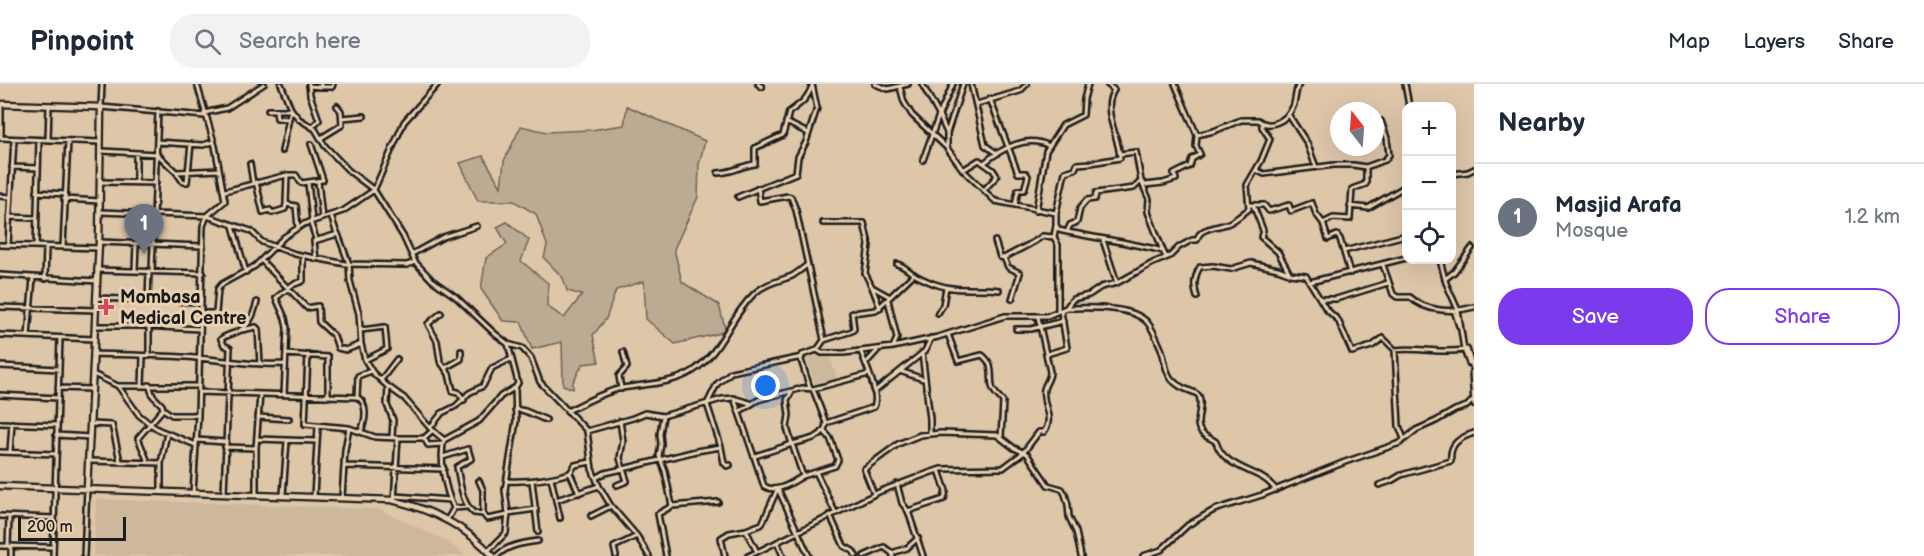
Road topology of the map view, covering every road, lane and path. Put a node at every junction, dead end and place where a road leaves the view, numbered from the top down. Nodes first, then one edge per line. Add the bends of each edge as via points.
1 (102, 84) edge
2 (197, 84) edge
3 (264, 84) edge
4 (281, 84) edge
5 (333, 84) edge
6 (438, 84) edge
7 (875, 84) edge
8 (908, 84) edge
9 (922, 84) edge
10 (953, 84) edge
11 (963, 84) edge
12 (971, 84) edge
13 (1027, 84) edge
14 (1088, 84) edge
15 (1107, 84) edge
16 (1175, 84) edge
17 (1299, 84) edge
18 (1405, 84) edge
19 (309, 85) edge
20 (321, 85) edge
21 (812, 85) edge
22 (900, 87) junction
23 (990, 99) junction
24 (1408, 102) edge
25 (1, 104) edge
26 (977, 104) junction
27 (337, 105) dead end
28 (49, 106) junction
29 (101, 107) junction
30 (291, 109) junction
31 (268, 110) dead end
32 (276, 110) junction
33 (158, 111) junction
34 (205, 114) junction
35 (1288, 114) junction
36 (939, 115) junction
37 (364, 116) dead end
38 (342, 118) junction
39 (288, 119) junction
40 (785, 121) junction
41 (1262, 123) junction
42 (312, 127) junction
43 (1384, 130) edge
44 (808, 133) junction
45 (947, 133) junction
46 (933, 135) junction
47 (1197, 135) junction
48 (1, 138) edge
49 (320, 138) junction
50 (14, 139) junction
51 (39, 140) junction
52 (48, 140) junction
53 (68, 141) junction
54 (102, 142) junction
55 (158, 142) junction
56 (213, 142) junction
57 (190, 144) junction
58 (311, 144) dead end
59 (1049, 146) junction
60 (1009, 147) junction
61 (947, 148) junction
62 (102, 151) junction
63 (282, 151) dead end
64 (136, 153) junction
65 (996, 153) junction
66 (157, 154) junction
67 (1120, 154) junction
68 (923, 160) dead end
69 (984, 163) junction
70 (250, 164) dead end
71 (12, 167) junction
72 (1316, 167) junction
73 (1366, 167) junction
74 (38, 168) junction
75 (1474, 169) edge
76 (219, 170) junction
77 (963, 170) junction
78 (1256, 170) junction
79 (176, 172) junction
80 (188, 172) junction
81 (718, 173) dead end
82 (1456, 174) edge
83 (287, 175) junction
84 (318, 181) junction
85 (1141, 181) junction
86 (100, 182) junction
87 (136, 182) junction
88 (255, 182) junction
89 (156, 183) junction
90 (308, 183) junction
91 (758, 188) junction
92 (1402, 189) edge
93 (374, 190) junction
94 (984, 190) junction
95 (225, 191) junction
96 (37, 192) junction
97 (65, 194) junction
98 (0, 196) edge
99 (9, 197) junction
100 (738, 197) dead end
101 (64, 199) junction
102 (100, 201) junction
103 (286, 204) junction
104 (1015, 205) junction
105 (1251, 205) junction
106 (1350, 206) junction
107 (1036, 211) junction
108 (99, 212) junction
109 (1056, 213) junction
110 (155, 215) junction
111 (331, 215) junction
112 (207, 216) junction
113 (9, 217) junction
114 (36, 218) junction
115 (322, 218) junction
116 (311, 221) junction
117 (1323, 223) junction
118 (823, 224) dead end
119 (1056, 225) junction
120 (233, 226) junction
121 (477, 226) dead end
122 (298, 229) junction
123 (1067, 232) junction
124 (338, 234) junction
125 (1402, 236) edge
126 (1054, 237) junction
127 (316, 239) junction
128 (1103, 240) junction
129 (995, 241) dead end
130 (99, 242) junction
131 (136, 243) junction
132 (153, 244) junction
133 (0, 245) edge
134 (8, 245) junction
135 (36, 246) junction
136 (203, 246) junction
137 (46, 247) junction
138 (63, 247) junction
139 (274, 247) junction
140 (98, 248) junction
141 (1472, 248) dead end
142 (1163, 251) junction
143 (1344, 251) junction
144 (412, 254) junction
145 (303, 256) junction
146 (1166, 257) junction
147 (1004, 258) junction
148 (316, 259) junction
149 (1402, 259) edge
150 (261, 260) junction
151 (415, 262) junction
152 (349, 264) junction
153 (897, 264) dead end
154 (1441, 264) edge
155 (807, 265) junction
156 (1383, 265) junction
157 (97, 270) junction
158 (135, 270) junction
159 (151, 271) junction
160 (246, 272) junction
161 (203, 273) junction
162 (1350, 273) junction
163 (914, 274) junction
164 (1290, 274) junction
165 (0, 275) edge
166 (33, 278) junction
167 (45, 279) junction
168 (1445, 279) junction
169 (97, 281) junction
170 (1310, 282) junction
171 (1117, 283) junction
172 (1388, 283) junction
173 (872, 287) junction
174 (946, 287) junction
175 (288, 288) junction
176 (999, 290) dead end
177 (1197, 297) dead end
178 (96, 298) junction
179 (889, 298) junction
180 (1012, 299) dead end
181 (1320, 299) junction
182 (148, 300) junction
183 (201, 302) junction
184 (257, 302) dead end
185 (0, 307) edge
186 (1474, 307) edge
187 (30, 308) junction
188 (880, 308) junction
189 (1066, 308) junction
190 (96, 310) junction
191 (1456, 310) junction
192 (1059, 311) junction
193 (201, 313) junction
194 (441, 313) dead end
195 (938, 313) dead end
196 (1038, 317) junction
197 (1063, 321) junction
198 (95, 326) junction
199 (149, 326) junction
200 (1040, 327) junction
201 (200, 329) junction
202 (1016, 329) dead end
203 (362, 330) junction
204 (240, 331) junction
205 (948, 334) junction
206 (0, 335) edge
207 (28, 336) junction
208 (60, 338) junction
209 (897, 338) junction
210 (931, 338) junction
211 (94, 339) junction
212 (824, 340) junction
213 (361, 344) junction
214 (508, 344) junction
215 (902, 345) junction
216 (892, 347) junction
217 (1474, 347) edge
218 (817, 350) junction
219 (878, 350) junction
220 (1395, 350) junction
221 (1466, 350) junction
222 (461, 351) dead end
223 (623, 352) dead end
224 (861, 352) junction
225 (922, 353) junction
226 (93, 354) junction
227 (286, 354) junction
228 (1047, 354) junction
229 (149, 355) junction
230 (308, 355) junction
231 (143, 356) junction
232 (802, 357) junction
233 (200, 358) junction
234 (397, 359) dead end
235 (512, 359) junction
236 (365, 360) junction
237 (229, 363) junction
238 (866, 363) junction
239 (260, 364) junction
240 (285, 364) junction
241 (0, 366) edge
242 (445, 368) junction
243 (59, 369) junction
244 (371, 371) junction
245 (900, 371) junction
246 (1473, 372) edge
247 (93, 374) junction
248 (869, 374) junction
249 (381, 380) junction
250 (924, 380) junction
251 (142, 385) junction
252 (149, 385) junction
253 (118, 386) junction
254 (199, 386) junction
255 (388, 387) junction
256 (58, 388) junction
257 (515, 388) junction
258 (621, 388) junction
259 (92, 389) junction
260 (812, 389) junction
261 (792, 391) junction
262 (199, 392) junction
263 (874, 392) junction
264 (229, 394) junction
265 (260, 394) junction
266 (0, 395) edge
267 (284, 395) junction
268 (306, 397) junction
269 (328, 397) junction
270 (357, 397) junction
271 (58, 398) junction
272 (736, 399) junction
273 (464, 400) junction
274 (1473, 400) edge
275 (750, 403) junction
276 (707, 404) junction
277 (1474, 405) edge
278 (163, 409) junction
279 (515, 409) junction
280 (567, 411) junction
281 (740, 411) junction
282 (198, 415) junction
283 (663, 416) junction
284 (258, 417) junction
285 (290, 418) dead end
286 (546, 420) dead end
287 (620, 421) junction
288 (0, 423) edge
289 (12, 423) junction
290 (826, 423) junction
291 (91, 424) junction
292 (150, 424) junction
293 (57, 425) junction
294 (318, 426) junction
295 (348, 428) junction
296 (431, 429) junction
297 (587, 431) junction
298 (824, 431) junction
299 (361, 432) junction
300 (930, 433) junction
301 (1474, 433) edge
302 (167, 434) junction
303 (57, 435) junction
304 (392, 436) junction
305 (90, 437) junction
306 (1001, 437) junction
307 (398, 438) junction
308 (423, 438) junction
309 (257, 439) junction
310 (1404, 439) junction
311 (197, 440) junction
312 (287, 441) junction
313 (316, 441) junction
314 (443, 442) junction
315 (792, 444) junction
316 (196, 445) junction
317 (225, 445) junction
318 (721, 447) junction
319 (256, 448) junction
320 (0, 452) edge
321 (10, 452) junction
322 (1024, 452) junction
323 (56, 454) junction
324 (443, 456) junction
325 (755, 456) junction
326 (90, 461) junction
327 (120, 461) junction
328 (660, 461) junction
329 (147, 462) junction
330 (591, 462) junction
331 (161, 463) junction
332 (730, 465) dead end
333 (345, 466) junction
334 (397, 467) junction
335 (444, 468) junction
336 (623, 469) junction
337 (939, 470) junction
338 (816, 472) junction
339 (570, 473) junction
340 (803, 476) junction
341 (551, 478) junction
342 (596, 478) junction
343 (479, 481) dead end
344 (507, 481) junction
345 (532, 481) junction
346 (897, 484) junction
347 (617, 485) dead end
348 (1378, 485) dead end
349 (0, 486) edge
350 (599, 486) junction
351 (55, 488) junction
352 (87, 488) junction
353 (778, 489) junction
354 (1276, 490) junction
355 (161, 491) junction
356 (193, 493) junction
357 (579, 493) junction
358 (224, 494) junction
359 (874, 494) junction
360 (256, 495) junction
361 (283, 495) junction
362 (314, 496) junction
363 (342, 497) junction
364 (394, 499) junction
365 (450, 500) junction
366 (556, 500) junction
367 (718, 502) dead end
368 (611, 506) junction
369 (672, 506) junction
370 (467, 507) junction
371 (454, 508) junction
372 (536, 509) junction
373 (908, 511) junction
374 (914, 511) junction
375 (835, 512) junction
376 (483, 514) junction
377 (508, 514) junction
378 (830, 515) junction
379 (0, 516) edge
380 (591, 516) dead end
381 (9, 517) junction
382 (910, 517) junction
383 (54, 518) junction
384 (560, 518) dead end
385 (447, 520) junction
386 (746, 530) junction
387 (538, 532) dead end
388 (798, 532) junction
389 (637, 536) junction
390 (918, 538) junction
391 (538, 541) dead end
392 (777, 542) junction
393 (0, 546) edge
394 (10, 547) junction
395 (53, 547) junction
396 (488, 551) junction
397 (757, 552) junction
398 (893, 554) edge
399 (11, 556) edge
400 (53, 556) edge
401 (84, 556) edge
402 (495, 556) edge
403 (616, 556) edge
404 (649, 556) edge
405 (666, 556) edge
406 (725, 556) edge
407 (748, 556) edge
408 (783, 556) edge
409 (809, 556) edge
410 (856, 556) edge
411 (864, 556) edge
412 (923, 556) edge
413 (1081, 556) edge
414 (1143, 556) edge

1 - 29 street
2 - 34 street
3 - 34 street via 226,108
4 - 30 street
5 - 20 street
6 - 93 street via 404,122
7 - 22 street via 888,89
8 - 22 street
9 - 36 street
10 - 36 street
11 - 45 street
12 - 26 street
13 - 23 street via 1020,91
14 - 59 street via 1083,115 1063,125
15 - 67 street via 1114,90 1109,111
16 - 47 street
17 - 35 street
18 - 24 street
19 - 20 street
19 - 42 street via 319,120
21 - 40 street via 807,98 790,110
21 - 44 street via 817,108
22 - 46 street via 908,111
23 - 26 street
23 - 60 street
25 - 28 main road
25 - 48 street
26 - 65 street via 985,145
27 - 38 street
28 - 29 main road
28 - 52 street
29 - 33 street
29 - 54 main road
30 - 32 street
30 - 39 street
30 - 42 street
31 - 32 street
32 - 39 street via 276,118
33 - 34 street
33 - 55 street
34 - 56 street
35 - 41 street via 1279,122
35 - 72 street via 1307,143
36 - 45 street
36 - 46 street
37 - 38 street
38 - 49 street via 342,125
39 - 63 street
40 - 44 street
40 - 81 street via 783,135 755,148 755,164
41 - 47 street via 1241,120
41 - 78 street via 1270,139
42 - 49 street
43 - 73 street via 1389,155
44 - 91 street via 796,173
45 - 61 street
46 - 61 street
46 - 68 street
47 - 85 street via 1200,154 1190,166 1174,174 1176,179 1145,185
48 - 50 street
49 - 93 street via 349,171
50 - 51 street
50 - 71 street
51 - 52 street
51 - 74 street
52 - 53 street
53 - 54 street
53 - 97 street
54 - 62 main road
55 - 57 street
55 - 66 street
56 - 57 street
56 - 76 street
57 - 80 street
58 - 84 street via 323,178
59 - 60 street via 1028,141
59 - 107 street
60 - 65 street
60 - 104 street via 1018,172 1028,176 1024,190 1018,190
61 - 77 street
62 - 64 street
62 - 86 main road
64 - 66 street
64 - 87 street
65 - 69 street
66 - 79 street
66 - 89 street
67 - 85 street via 1136,152
67 - 109 street via 1118,159 1077,164 1075,169 1065,171
69 - 77 street via 978,160
69 - 94 street via 997,176
70 - 88 street
71 - 74 street
71 - 99 street
72 - 73 street
72 - 78 street via 1264,174
73 - 106 street via 1366,184 1352,189
74 - 96 street
75 - 82 street
76 - 80 street
76 - 95 street
77 - 94 street
78 - 105 street via 1246,185
79 - 80 street
79 - 80 street via 185,183
83 - 88 street
83 - 90 street via 296,175 299,183
83 - 103 street
84 - 90 street
84 - 115 street
85 - 123 street via 1134,188 1096,194 1095,200 1087,200 1080,208 1077,222
85 - 142 street
86 - 87 street
86 - 102 main road
87 - 89 street
88 - 95 street
88 - 103 street via 263,212 285,209
89 - 110 street
90 - 116 street
91 - 100 street
91 - 155 street via 760,201 791,197
92 - 106 street via 1368,208
93 - 111 street via 344,211
93 - 144 street
94 - 104 street via 995,201
95 - 112 street via 225,201
96 - 97 street
96 - 114 street
97 - 101 street
98 - 99 street
99 - 113 street
101 - 102 street
101 - 138 street
102 - 108 main road
103 - 122 street via 296,206
104 - 107 street
105 - 117 street via 1264,205 1269,211 1289,205 1291,211 1312,202
105 - 146 street via 1234,220 1203,230 1197,240
105 - 164 street via 1263,230 1261,237 1278,252
106 - 117 street via 1350,219 1333,218
107 - 109 street
108 - 110 street
108 - 130 main road
109 - 119 street
110 - 112 street
110 - 132 street
111 - 115 street
111 - 124 street
112 - 120 street
112 - 136 street
113 - 114 street
113 - 134 street
114 - 135 street
115 - 116 street
116 - 122 street
116 - 127 street
117 - 143 street via 1328,239 1337,235
118 - 173 street via 864,223 869,245 865,273
119 - 123 street
119 - 126 street
120 - 139 street via 251,231
120 - 160 street
121 - 144 street via 448,235
122 - 139 street
123 - 128 street
124 - 127 street
124 - 152 street
125 - 143 street
126 - 147 street via 1042,236
126 - 192 street via 1058,245
127 - 148 street
128 - 142 street
128 - 171 street
129 - 147 street via 1000,257
130 - 131 street
130 - 140 main road
131 - 132 street
131 - 158 street
132 - 136 street
132 - 159 street
133 - 134 street
134 - 135 street
135 - 137 street
136 - 161 street
137 - 138 street
137 - 167 street
138 - 140 street
139 - 145 street
139 - 150 street
140 - 157 main road
141 - 168 street
142 - 146 street
143 - 162 street
144 - 151 street
145 - 148 street
145 - 175 street via 303,281
146 - 171 street
147 - 180 street via 1008,267 1020,273
148 - 152 street
149 - 156 street
150 - 160 street
150 - 175 street
151 - 152 street
151 - 214 street
152 - 203 street
153 - 163 street
154 - 168 street
155 - 212 street
155 - 258 street via 755,293 719,346 692,372 658,384
156 - 162 street
156 - 172 street
157 - 158 street
157 - 169 main road
158 - 159 street
159 - 161 street
159 - 182 street
160 - 193 street via 222,284 216,313
161 - 183 street
162 - 170 street
163 - 174 street
163 - 179 street
164 - 170 street via 1306,276
164 - 177 street via 1251,263 1231,269 1200,267 1194,278
165 - 166 street
166 - 167 street
166 - 187 street
167 - 169 street
168 - 191 street
169 - 178 main road
170 - 181 street
171 - 189 street via 1073,299
172 - 181 street via 1336,299
172 - 191 street via 1397,297 1410,297 1429,308
173 - 179 street
173 - 188 street
174 - 176 street
174 - 195 street
175 - 213 street via 307,308 318,307 320,322 334,336 338,348 346,350
175 - 227 street via 276,298 287,328
178 - 182 street
178 - 190 main road
179 - 188 street
179 - 209 street
181 - 220 street via 1338,320 1352,352 1383,338
182 - 183 street
183 - 193 street
184 - 204 street via 250,322
185 - 187 street
186 - 191 street
187 - 190 street
187 - 207 street
188 - 212 street via 854,312 852,331
189 - 192 street
189 - 354 street via 1113,309 1147,322 1161,348 1170,379 1199,396 1200,432 1216,442 1218,450 1229,460 1264,478
190 - 198 main road
191 - 221 street
192 - 196 street
192 - 197 street
193 - 201 street
194 - 242 street via 428,324
196 - 200 street
196 - 205 street via 1005,316
197 - 200 street
197 - 228 street via 1067,348
198 - 199 street
198 - 211 main road
199 - 201 street
199 - 229 street
200 - 202 street
200 - 228 street
201 - 233 street
203 - 213 street
203 - 236 street via 385,327 387,340 387,349
204 - 237 street via 222,338 230,348
204 - 239 street via 258,329
205 - 210 street
205 - 306 street via 958,361 982,355 992,370 993,390 1003,402
206 - 207 street
207 - 208 street
208 - 211 street
208 - 243 street
209 - 215 street
209 - 216 street
210 - 215 street
210 - 225 street
211 - 226 main road
212 - 218 street
213 - 236 street
214 - 235 street
214 - 280 street via 522,348 531,358 540,382
215 - 216 street
216 - 219 street
217 - 221 street
218 - 224 street
218 - 232 street
219 - 224 street
219 - 238 street
220 - 221 street
220 - 310 street via 1399,426
221 - 246 street
222 - 242 street via 461,359
223 - 258 street via 627,367 619,376
224 - 238 street
225 - 245 street
225 - 250 street
226 - 231 street
226 - 247 main road
227 - 230 street
227 - 240 street
228 - 322 street via 1050,378 1044,389 1049,422
229 - 231 street
229 - 233 street
230 - 268 street
230 - 269 street via 328,357
231 - 251 street
232 - 260 street
232 - 276 street via 731,372 717,384
233 - 237 street
233 - 254 street
234 - 249 street
235 - 257 street via 518,383
235 - 273 street via 492,368 483,386
236 - 244 street
237 - 239 street
237 - 264 street
238 - 248 street
239 - 240 street
240 - 267 street
241 - 243 street
242 - 273 street via 453,391
243 - 256 street
244 - 249 street
244 - 270 street via 358,376
245 - 250 street
245 - 263 street
246 - 274 street
247 - 253 street
247 - 259 main road
248 - 260 street
248 - 263 street
249 - 255 street
250 - 300 street
251 - 252 street
251 - 253 street
252 - 254 street
252 - 278 street
253 - 292 street
254 - 262 street
255 - 296 street via 404,398
255 - 304 street
256 - 259 street
256 - 271 street
257 - 279 street
257 - 314 street via 501,396 479,421
258 - 280 street
259 - 291 main road
260 - 261 street
260 - 290 street
261 - 275 street
261 - 315 street via 787,400 787,428
262 - 264 street
262 - 282 street
263 - 290 street via 874,407
264 - 265 street
264 - 317 street
265 - 267 street
265 - 284 street
266 - 271 street
267 - 268 street
268 - 269 street
268 - 294 street via 305,423
269 - 270 street
270 - 299 street via 364,404
271 - 293 street
272 - 275 street
272 - 276 street
272 - 281 street
273 - 296 street via 442,413
274 - 277 street
274 - 310 street
275 - 281 street
276 - 283 street
276 - 318 street
278 - 282 street via 172,415
278 - 292 street
279 - 286 street
279 - 344 street
280 - 297 street
281 - 325 street
282 - 311 street
283 - 287 street via 645,413
283 - 328 street
284 - 285 street
284 - 309 street
287 - 297 street
287 - 336 street
288 - 289 street
289 - 293 street
289 - 321 street
290 - 298 street
291 - 305 main road
291 - 327 street via 112,425
292 - 302 street
292 - 329 street via 138,438
293 - 303 street
294 - 295 street
294 - 313 street
295 - 299 street
295 - 333 street
296 - 308 street
296 - 314 street
297 - 330 street
298 - 315 street
298 - 338 street via 838,460 835,466
299 - 304 street via 375,437
300 - 306 street
300 - 359 street via 898,444 864,469
301 - 348 street via 1454,444 1451,461
302 - 316 street
302 - 331 street
303 - 305 street
303 - 323 street
304 - 307 street
305 - 326 main road
306 - 322 street
307 - 308 street
307 - 334 street
308 - 314 street via 428,445
309 - 312 street
309 - 319 street
310 - 354 street
311 - 316 street
311 - 317 street
312 - 313 street
312 - 361 street
313 - 362 street
314 - 324 street
315 - 325 street
315 - 340 street
316 - 356 street
317 - 319 street
317 - 358 street
318 - 328 street
318 - 332 street via 725,465
319 - 360 street
320 - 321 street
321 - 323 street
322 - 337 street via 1001,468
322 - 413 street via 1048,485 1062,489 1065,494
323 - 351 street
324 - 335 street
324 - 370 street via 469,450 471,459 457,467
325 - 353 street via 764,486
326 - 327 street
326 - 352 main road
327 - 329 street
328 - 336 street
328 - 369 street
329 - 331 street
330 - 339 street via 575,465
330 - 342 street
331 - 355 street
333 - 334 street
333 - 363 street
334 - 335 street
334 - 364 street
335 - 365 street
336 - 342 street
336 - 347 street via 627,481
337 - 346 street
337 - 374 street via 946,492 944,499
338 - 340 street
338 - 375 street
339 - 341 street
339 - 357 street
340 - 353 street
341 - 345 street
341 - 366 street
342 - 350 street
343 - 376 street
344 - 345 street
344 - 377 street
345 - 372 street
346 - 359 street
346 - 373 street
349 - 351 main road
350 - 357 street
350 - 368 street
351 - 352 main road
351 - 383 street
352 - 355 main road
352 - 401 street
353 - 386 street via 762,524
353 - 388 street
354 - 414 street via 1214,510 1188,525 1161,550
355 - 356 main road
356 - 358 main road
357 - 366 street
358 - 360 main road
359 - 375 street
360 - 361 main road
361 - 362 main road
362 - 363 main road
363 - 364 main road
364 - 365 street
364 - 385 main road
365 - 371 street
366 - 384 street
367 - 369 street
368 - 380 street
368 - 389 street
369 - 405 street via 658,514
370 - 371 street
370 - 376 street
371 - 385 street
372 - 377 street
372 - 387 street
373 - 374 street
373 - 382 street
374 - 382 street
375 - 378 street
376 - 377 street via 487,519
377 - 396 street via 506,532
378 - 388 street
378 - 410 street via 844,546 854,550
379 - 381 street
381 - 383 street
381 - 394 street
382 - 390 street
383 - 395 street
385 - 396 main road
386 - 397 street
386 - 406 street via 721,538
388 - 392 street
388 - 409 street
389 - 403 street via 614,547
389 - 404 street
390 - 398 street
390 - 412 street
391 - 402 street via 514,545
392 - 397 street
392 - 408 street
393 - 394 street
394 - 395 street
394 - 399 street
395 - 400 street
396 - 402 main road
397 - 407 street
398 - 411 street via 884,547

